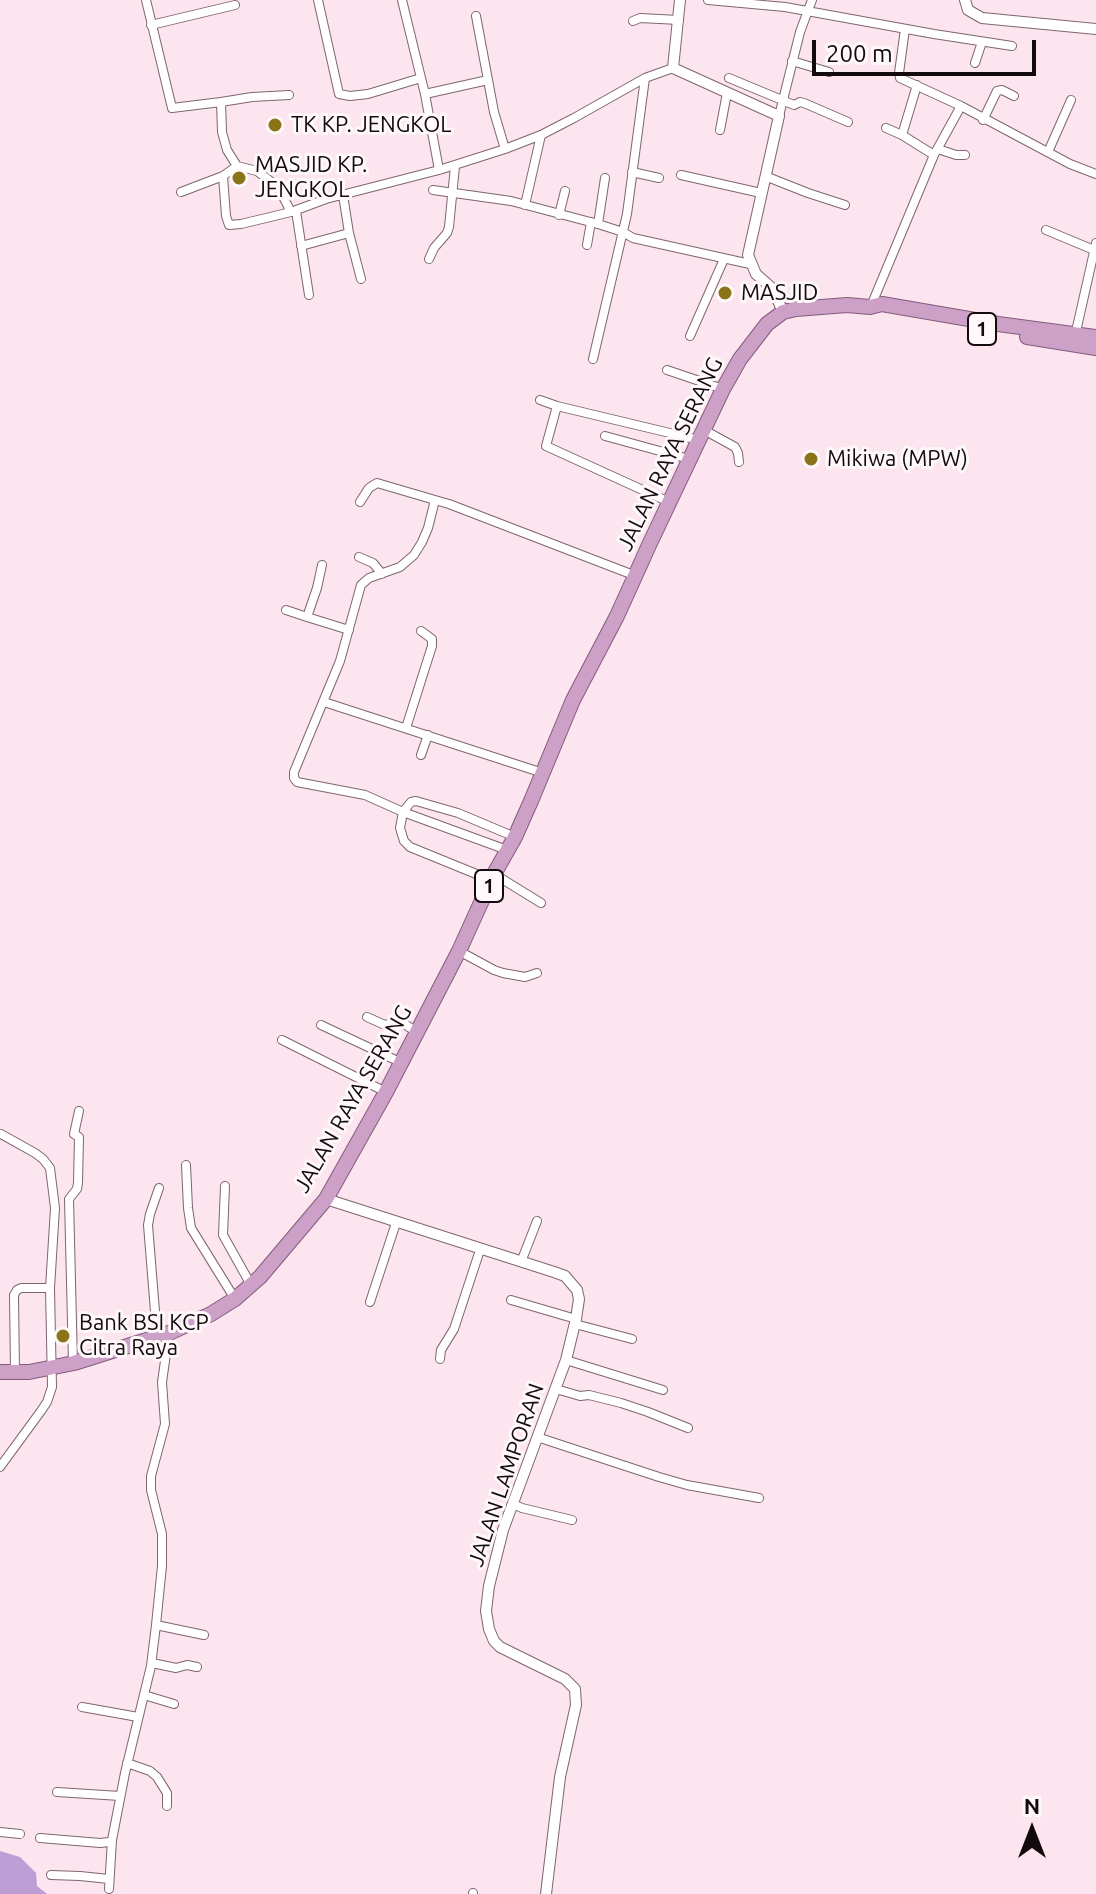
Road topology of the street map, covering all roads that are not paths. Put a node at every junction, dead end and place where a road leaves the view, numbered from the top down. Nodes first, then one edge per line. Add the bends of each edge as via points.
1 (146, 0) edge
2 (318, 0) edge
3 (402, 0) edge
4 (680, 0) edge
5 (708, 0) edge
6 (812, 0) edge
7 (965, 0) edge
8 (235, 5) dead end
9 (808, 10) junction
10 (476, 16) dead end
11 (679, 20) junction
12 (633, 21) dead end
13 (151, 25) junction
14 (905, 29) junction
15 (1096, 29) edge
16 (982, 42) junction
17 (1012, 46) dead end
18 (792, 61) junction
19 (975, 63) dead end
20 (673, 68) junction
21 (829, 72) dead end
22 (421, 78) junction
23 (645, 78) junction
24 (729, 78) dead end
25 (488, 80) junction
26 (917, 85) junction
27 (727, 93) junction
28 (425, 94) junction
29 (289, 95) dead end
30 (1014, 96) dead end
31 (1071, 100) dead end
32 (782, 101) junction
33 (221, 102) junction
34 (961, 106) junction
35 (779, 116) junction
36 (983, 120) junction
37 (848, 122) dead end
38 (886, 128) dead end
39 (720, 130) dead end
40 (541, 135) junction
41 (902, 135) junction
42 (505, 149) junction
43 (936, 152) junction
44 (1048, 152) junction
45 (965, 155) dead end
46 (237, 166) junction
47 (455, 166) junction
48 (439, 170) junction
49 (632, 172) junction
50 (1096, 174) edge
51 (681, 175) dead end
52 (223, 176) junction
53 (765, 176) junction
54 (605, 178) dead end
55 (659, 178) dead end
56 (433, 190) dead end
57 (565, 191) dead end
58 (181, 192) dead end
59 (453, 192) junction
60 (761, 193) junction
61 (343, 195) junction
62 (525, 205) junction
63 (845, 205) dead end
64 (293, 211) junction
65 (559, 215) junction
66 (594, 223) junction
67 (1046, 230) dead end
68 (623, 232) junction
69 (349, 233) junction
70 (587, 245) dead end
71 (301, 246) junction
72 (1095, 246) edge
73 (429, 259) dead end
74 (724, 259) junction
75 (750, 264) junction
76 (1093, 267) edge
77 (361, 279) dead end
78 (309, 295) dead end
79 (870, 307) junction
80 (783, 312) junction
81 (690, 336) dead end
82 (1096, 337) edge
83 (1075, 339) junction
84 (1096, 348) edge
85 (593, 359) dead end
86 (667, 370) dead end
87 (723, 389) junction
88 (540, 400) dead end
89 (557, 406) junction
90 (702, 435) junction
91 (605, 436) dead end
92 (689, 459) junction
93 (739, 462) dead end
94 (435, 500) junction
95 (360, 502) dead end
96 (669, 502) junction
97 (359, 557) dead end
98 (322, 565) dead end
99 (382, 574) junction
100 (636, 576) junction
101 (286, 610) dead end
102 (307, 617) junction
103 (349, 630) junction
104 (421, 631) dead end
105 (324, 702) junction
106 (406, 728) junction
107 (428, 735) junction
108 (421, 755) dead end
109 (543, 773) junction
110 (403, 812) junction
111 (511, 844) junction
112 (492, 877) junction
113 (541, 903) dead end
114 (459, 951) junction
115 (537, 973) dead end
116 (367, 1017) dead end
117 (321, 1025) dead end
118 (417, 1032) junction
119 (282, 1040) dead end
120 (402, 1063) junction
121 (386, 1092) junction
122 (79, 1111) dead end
123 (1, 1134) edge
124 (186, 1165) dead end
125 (225, 1186) dead end
126 (159, 1188) dead end
127 (326, 1199) junction
128 (537, 1221) dead end
129 (396, 1223) junction
130 (480, 1250) junction
131 (521, 1262) junction
132 (251, 1285) junction
133 (50, 1288) junction
134 (235, 1299) junction
135 (511, 1300) dead end
136 (370, 1302) dead end
137 (575, 1321) junction
138 (163, 1334) junction
139 (632, 1339) dead end
140 (440, 1359) dead end
141 (566, 1360) junction
142 (73, 1364) junction
143 (52, 1368) junction
144 (8, 1372) edge
145 (556, 1389) junction
146 (663, 1390) dead end
147 (688, 1428) dead end
148 (537, 1437) junction
149 (0, 1467) edge
150 (759, 1498) dead end
151 (513, 1504) junction
152 (572, 1520) dead end
153 (156, 1625) junction
154 (204, 1635) dead end
155 (152, 1663) junction
156 (197, 1667) dead end
157 (144, 1695) junction
158 (174, 1704) dead end
159 (82, 1707) dead end
160 (138, 1717) junction
161 (127, 1763) junction
162 (57, 1792) dead end
163 (120, 1796) junction
164 (167, 1806) dead end
165 (0, 1832) edge
166 (20, 1834) dead end
167 (40, 1838) dead end
168 (112, 1840) junction
169 (51, 1875) dead end
170 (546, 1894) edge

1 - 13 street
2 - 22 street via 339,94 368,94
3 - 22 street
4 - 11 street
5 - 9 street
6 - 9 street
7 - 15 street via 968,10 982,18
8 - 13 street
9 - 14 street
9 - 18 street
10 - 25 street
11 - 12 street
11 - 20 street
13 - 33 street via 172,108
14 - 16 street
14 - 26 street via 900,78
16 - 17 street
16 - 19 street
18 - 21 street
18 - 32 street
20 - 23 street
20 - 27 street
22 - 28 street
23 - 40 street
23 - 49 street
24 - 32 street
25 - 28 street
25 - 42 street
26 - 34 street
26 - 41 street
27 - 35 street
27 - 39 street
28 - 48 street
29 - 33 street
30 - 36 street via 997,91
31 - 44 street
32 - 35 street
32 - 37 street via 804,103
33 - 46 street via 224,143
34 - 36 street
34 - 43 street
35 - 53 street
36 - 44 street
38 - 41 street
40 - 42 street
40 - 62 street
41 - 43 street
42 - 47 street
43 - 45 street
43 - 79 street
44 - 50 street
46 - 52 street
46 - 64 street via 257,171 278,187
47 - 48 street
47 - 59 street
48 - 61 street
49 - 55 street
49 - 68 street
51 - 60 street
52 - 58 street
52 - 64 street via 229,225
53 - 60 street
53 - 63 street
54 - 66 street
56 - 59 street
57 - 65 street
59 - 62 street
59 - 73 street via 447,233
60 - 75 street
61 - 64 street
61 - 69 street
62 - 65 street
64 - 71 street
65 - 66 street
66 - 68 street
66 - 70 street
67 - 72 street
68 - 74 street
68 - 85 street
69 - 71 street
69 - 77 street
71 - 78 street
72 - 76 street
74 - 75 street
74 - 81 street
75 - 80 street via 773,289
76 - 83 street
79 - 80 highway, 1 via 815,306
79 - 83 highway, 1
80 - 87 highway, JALAN RAYA SERANG / 1 via 761,330
82 - 83 highway, 1
83 - 84 highway, 1
86 - 87 street
87 - 90 highway, JALAN RAYA SERANG / 1
88 - 89 street
89 - 90 street
89 - 96 street via 546,446
90 - 92 highway, JALAN RAYA SERANG / 1
90 - 93 street via 735,447
91 - 92 street
92 - 96 highway, JALAN RAYA SERANG / 1
94 - 95 street, JALAN RAYA SERANG via 377,483
94 - 99 street via 414,555
94 - 100 street, JALAN RAYA SERANG
96 - 100 highway, JALAN RAYA SERANG / 1
97 - 99 street
98 - 102 street
99 - 103 street via 362,582
100 - 109 highway, JALAN RAYA SERANG / 1 via 573,700
101 - 102 street
102 - 103 street
103 - 105 street
104 - 106 street via 433,642
105 - 106 street
105 - 110 street via 295,780 365,795
106 - 107 street
107 - 108 street
107 - 109 street
109 - 111 highway, JALAN RAYA SERANG / 1
110 - 111 street
110 - 111 street via 416,801 458,813
110 - 112 street via 400,828 410,847
111 - 112 highway, JALAN RAYA SERANG / 1
112 - 113 street
112 - 114 highway, JALAN RAYA SERANG / 1
114 - 115 street via 503,973
114 - 118 highway, JALAN RAYA SERANG / 1
116 - 118 street via 385,1025 401,1022
117 - 120 street
118 - 120 highway, JALAN RAYA SERANG / 1
119 - 121 street
120 - 121 highway, JALAN RAYA SERANG / 1
121 - 127 highway, JALAN RAYA SERANG / 1
122 - 142 street via 74,1134 79,1137 78,1183 69,1199
123 - 133 street via 50,1168 55,1208
124 - 134 street via 191,1228
125 - 132 street via 223,1235
126 - 138 street via 148,1225
127 - 129 street, JALAN LAMPORAN
127 - 132 highway, JALAN RAYA SERANG / 1
128 - 131 street
129 - 130 street, JALAN LAMPORAN
129 - 136 street
130 - 131 street, JALAN LAMPORAN
130 - 140 street
131 - 137 street, JALAN LAMPORAN via 570,1280 579,1299
132 - 134 highway, JALAN RAYA SERANG / 1
133 - 143 street
133 - 144 street via 21,1288 14,1295
134 - 138 highway, JALAN RAYA SERANG / 1
135 - 137 street
137 - 139 street
137 - 141 street, JALAN LAMPORAN
138 - 142 highway, JALAN RAYA SERANG / 1
138 - 153 street via 165,1424 151,1476 162,1534
141 - 145 street, JALAN LAMPORAN
141 - 146 street
142 - 143 highway, JALAN RAYA SERANG / 1
143 - 144 highway, JALAN RAYA SERANG / 1
143 - 149 street via 47,1402
145 - 147 street via 621,1403
145 - 148 street, JALAN LAMPORAN
148 - 150 street via 687,1485
148 - 151 street, JALAN LAMPORAN
151 - 152 street
151 - 170 street, JALAN LAMPORAN via 489,1586 489,1629 500,1647 565,1679 576,1698
153 - 154 street
153 - 155 street
155 - 156 street
155 - 157 street
157 - 158 street
157 - 160 street
159 - 160 street
160 - 161 street
161 - 163 street
161 - 164 street via 157,1777 167,1793
162 - 163 street
163 - 168 street
165 - 166 street
167 - 168 street
168 - 169 street via 109,1884

